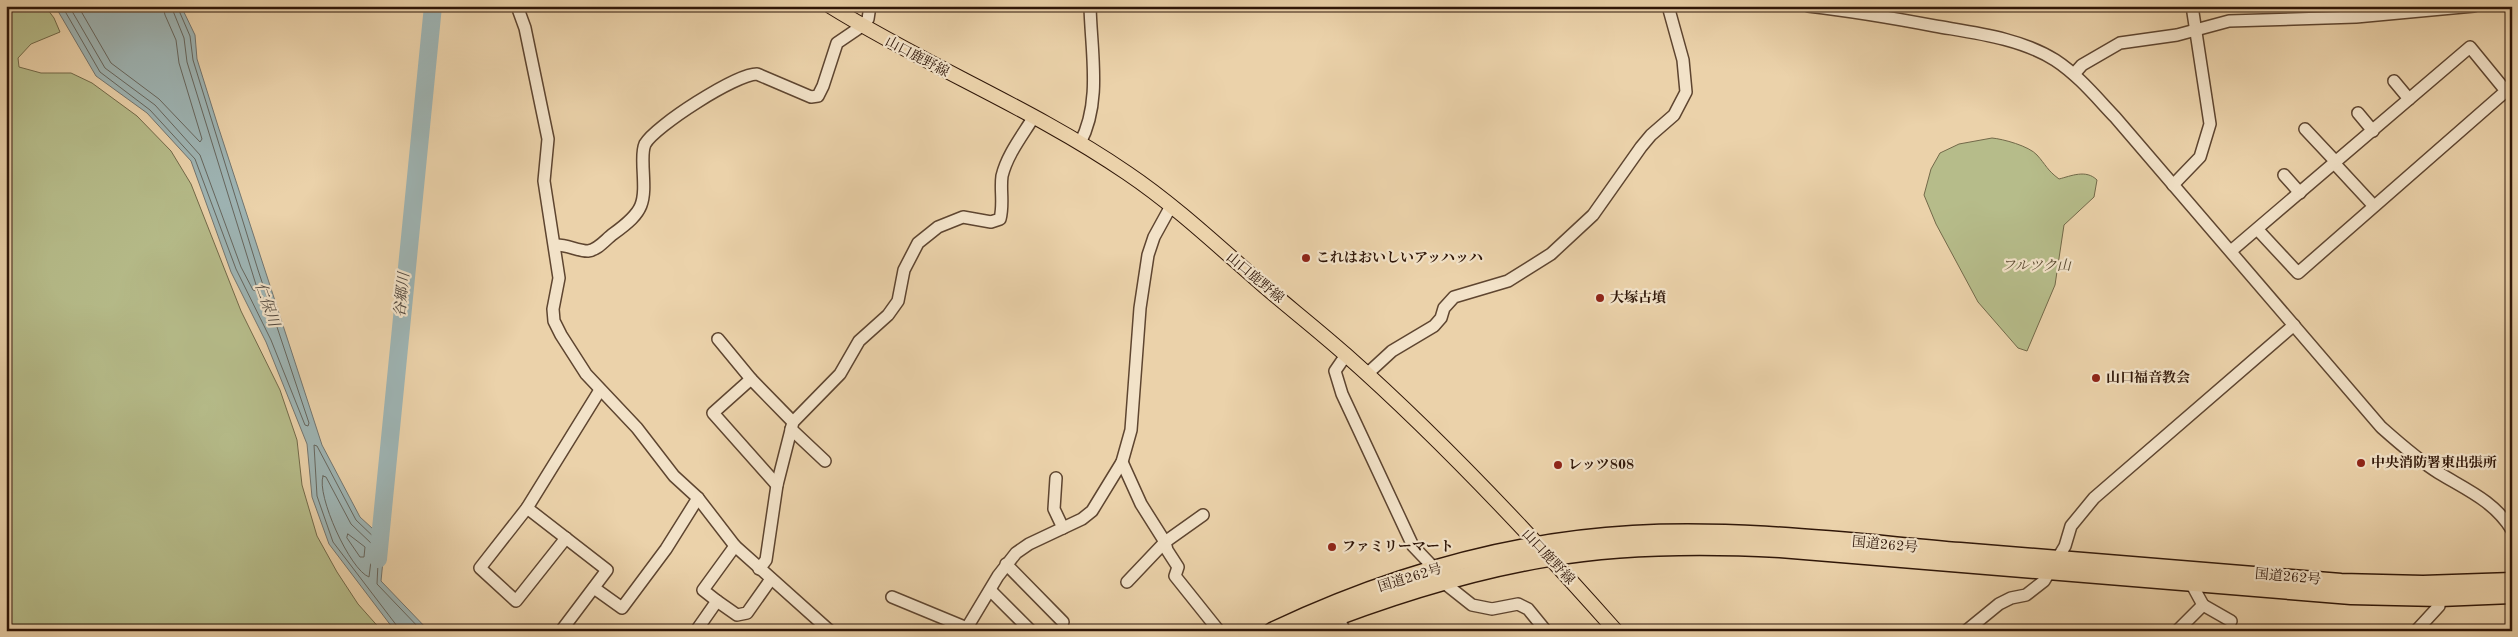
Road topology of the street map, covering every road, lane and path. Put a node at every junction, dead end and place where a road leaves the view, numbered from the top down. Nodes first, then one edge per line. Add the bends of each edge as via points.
1 (517, 6) edge
2 (830, 6) edge
3 (870, 6) edge
4 (1090, 6) edge
5 (1668, 6) edge
6 (1808, 6) edge
7 (2192, 6) edge
8 (2474, 6) edge
9 (862, 26) junction
10 (2195, 30) junction
11 (2074, 74) junction
12 (2394, 81) dead end
13 (2409, 99) junction
14 (2358, 113) dead end
15 (1033, 118) junction
16 (2305, 129) dead end
17 (2372, 131) junction
18 (1080, 143) junction
19 (2336, 163) junction
20 (2284, 175) dead end
21 (2173, 185) junction
22 (2300, 193) junction
23 (2373, 205) junction
24 (1171, 206) junction
25 (2258, 230) junction
26 (555, 245) junction
27 (2231, 251) junction
28 (2294, 325) junction
29 (718, 340) dead end
30 (1346, 354) junction
31 (1367, 374) junction
32 (751, 379) junction
33 (600, 390) junction
34 (792, 426) junction
35 (825, 461) dead end
36 (1122, 462) junction
37 (1056, 478) dead end
38 (777, 485) junction
39 (698, 498) junction
40 (527, 508) junction
41 (1203, 515) dead end
42 (1063, 528) junction
43 (2512, 530) edge
44 (566, 538) junction
45 (1165, 542) junction
46 (735, 546) junction
47 (1543, 552) junction
48 (1006, 564) junction
49 (2053, 565) junction
50 (759, 569) junction
51 (1439, 575) junction
52 (2191, 577) junction
53 (771, 579) junction
54 (2512, 581) edge
55 (1127, 582) dead end
56 (594, 588) junction
57 (990, 591) junction
58 (2512, 595) edge
59 (892, 597) dead end
60 (2440, 598) junction
61 (717, 601) junction
62 (2203, 605) junction
63 (2231, 621) dead end
64 (1063, 622) dead end
65 (1341, 623) edge
66 (966, 630) edge
67 (561, 631) edge
68 (696, 631) edge
69 (830, 631) edge
70 (1031, 631) edge
71 (1219, 631) edge
72 (1272, 631) edge
73 (1301, 631) edge
74 (1546, 631) edge
75 (1616, 631) edge
76 (1966, 631) edge
77 (2177, 631) edge
78 (2416, 631) edge

1 - 26 street via 525,28 548,139 544,181
2 - 9 main road, 山口鹿野線
3 - 9 street via 868,19
4 - 18 street via 1094,72 1091,112
5 - 31 street via 1683,60 1686,92 1674,115 1641,147 1593,215 1551,254 1508,281 1454,297 1434,326 1392,351
6 - 11 street via 2001,39 2054,59
7 - 10 street
8 - 10 street via 2356,17 2229,21
9 - 15 main road, 山口鹿野線
9 - 26 street via 838,43 818,96 811,97 751,74 673,118 646,143 642,153 645,197 631,221 595,249 587,251
10 - 11 street via 2120,43 2082,65
10 - 21 street via 2210,124 2200,157
11 - 21 street
12 - 13 street
13 - 17 street
13 - 23 street via 2470,47 2506,91 2384,199
14 - 17 street
15 - 18 main road, 山口鹿野線
15 - 34 street via 1007,161 1002,178 1000,219 991,222 962,217 938,227 918,243 904,270 898,302 859,342 840,374
16 - 19 street
17 - 19 street
18 - 24 main road, 山口鹿野線
19 - 22 street
19 - 23 street
20 - 22 street
21 - 27 street
22 - 25 street
23 - 25 street via 2298,273
24 - 30 main road, 山口鹿野線
24 - 36 street via 1148,255 1140,308 1131,430
25 - 27 street
26 - 33 street via 559,278 554,321
27 - 28 street
28 - 43 street via 2381,427 2438,473 2488,502
28 - 49 street via 2094,498 2071,526 2065,546
29 - 32 street
30 - 31 main road, 山口鹿野線
30 - 51 street via 1335,371 1342,394 1413,546
31 - 47 main road, 山口鹿野線
32 - 34 street
32 - 38 street via 712,413
33 - 39 street via 637,428 674,476
33 - 40 street
34 - 35 street
34 - 38 street
36 - 42 street via 1092,511
36 - 45 street
37 - 42 street via 1054,510
38 - 50 street via 766,560
39 - 46 street
39 - 56 street via 666,549 622,608
40 - 44 street
40 - 44 street via 480,568 516,601
41 - 45 street
42 - 48 street via 1029,544
44 - 56 street via 607,570
45 - 55 street
45 - 71 street via 1178,568 1175,576
46 - 50 street
46 - 61 street via 703,590
47 - 49 highway, 国道262号 via 1631,534 1736,534
47 - 51 highway, 国道262号
47 - 75 main road, 山口鹿野線
48 - 57 street
48 - 64 street
49 - 52 highway, 国道262号
49 - 76 street via 2036,589 2000,604
50 - 53 street
51 - 65 highway, 国道262号
51 - 72 highway, 国道262号 via 1366,592
51 - 74 street via 1472,605 1492,609 1518,604 1528,609
52 - 54 highway, 国道262号 via 2424,584
52 - 60 highway, 国道262号 via 2350,596
52 - 62 street
53 - 61 street via 747,613 737,614
53 - 69 street
56 - 67 street
57 - 66 street
57 - 70 street
58 - 60 highway, 国道262号
59 - 66 street
60 - 78 street via 2439,606
61 - 68 street
62 - 63 street
62 - 77 street
65 - 73 highway, 国道262号

